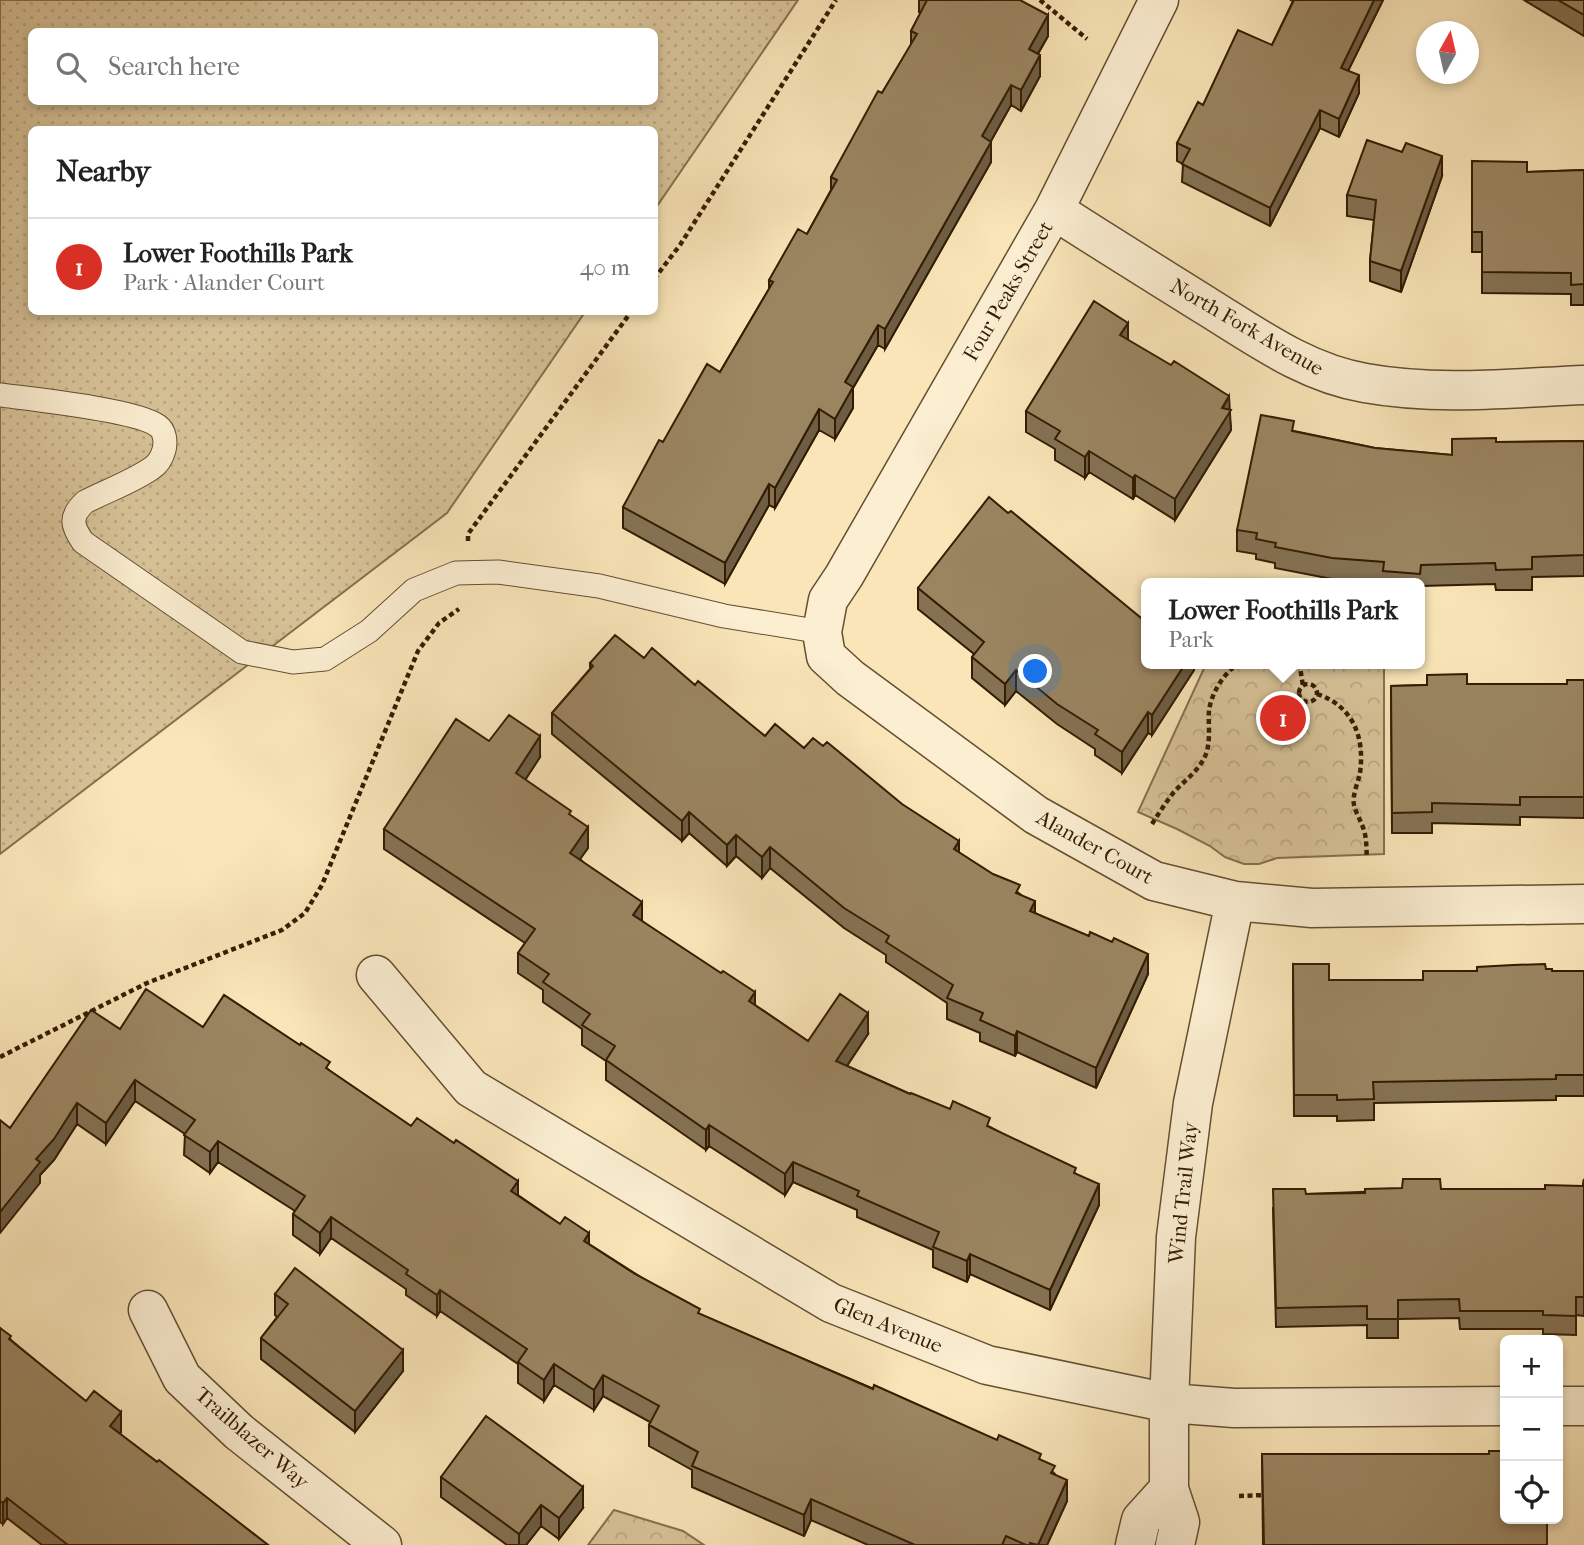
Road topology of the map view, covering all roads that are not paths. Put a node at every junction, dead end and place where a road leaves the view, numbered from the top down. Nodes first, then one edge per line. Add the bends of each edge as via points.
1 (1159, 0) edge
2 (1054, 210) junction
3 (1584, 384) edge
4 (0, 395) edge
5 (822, 632) junction
6 (1234, 901) junction
7 (1584, 904) edge
8 (376, 975) dead end
9 (148, 1310) dead end
10 (1169, 1403) junction
11 (1500, 1406) edge
12 (1563, 1406) edge
13 (1584, 1406) edge
14 (1169, 1489) junction
15 (382, 1545) edge
16 (1135, 1545) edge
17 (1175, 1545) edge

1 - 2 street, Four Peaks Street
2 - 3 street, North Fork Avenue via 1312,368 1409,389
2 - 5 street, Four Peaks Street via 828,600
4 - 5 lane via 110,411 159,426 164,433 162,456 153,467 85,502 76,511 76,531 83,542 242,652 293,662 325,659 369,631 414,590 456,573 498,572 599,586 724,616
5 - 6 street, Alander Court via 826,656 850,678 1036,815 1153,881
6 - 7 street, Alander Court via 1312,908
6 - 10 street, Wind Trail Way via 1193,1103 1176,1237
8 - 10 street, Glen Avenue via 471,1088 831,1303 987,1365
9 - 15 street, Trailblazer Way via 182,1378 239,1432
10 - 11 street, Glen Avenue via 1234,1408
10 - 14 street, Wind Trail Way
12 - 13 street
14 - 16 street via 1141,1520
14 - 17 street, Wind Trail Way via 1181,1522

